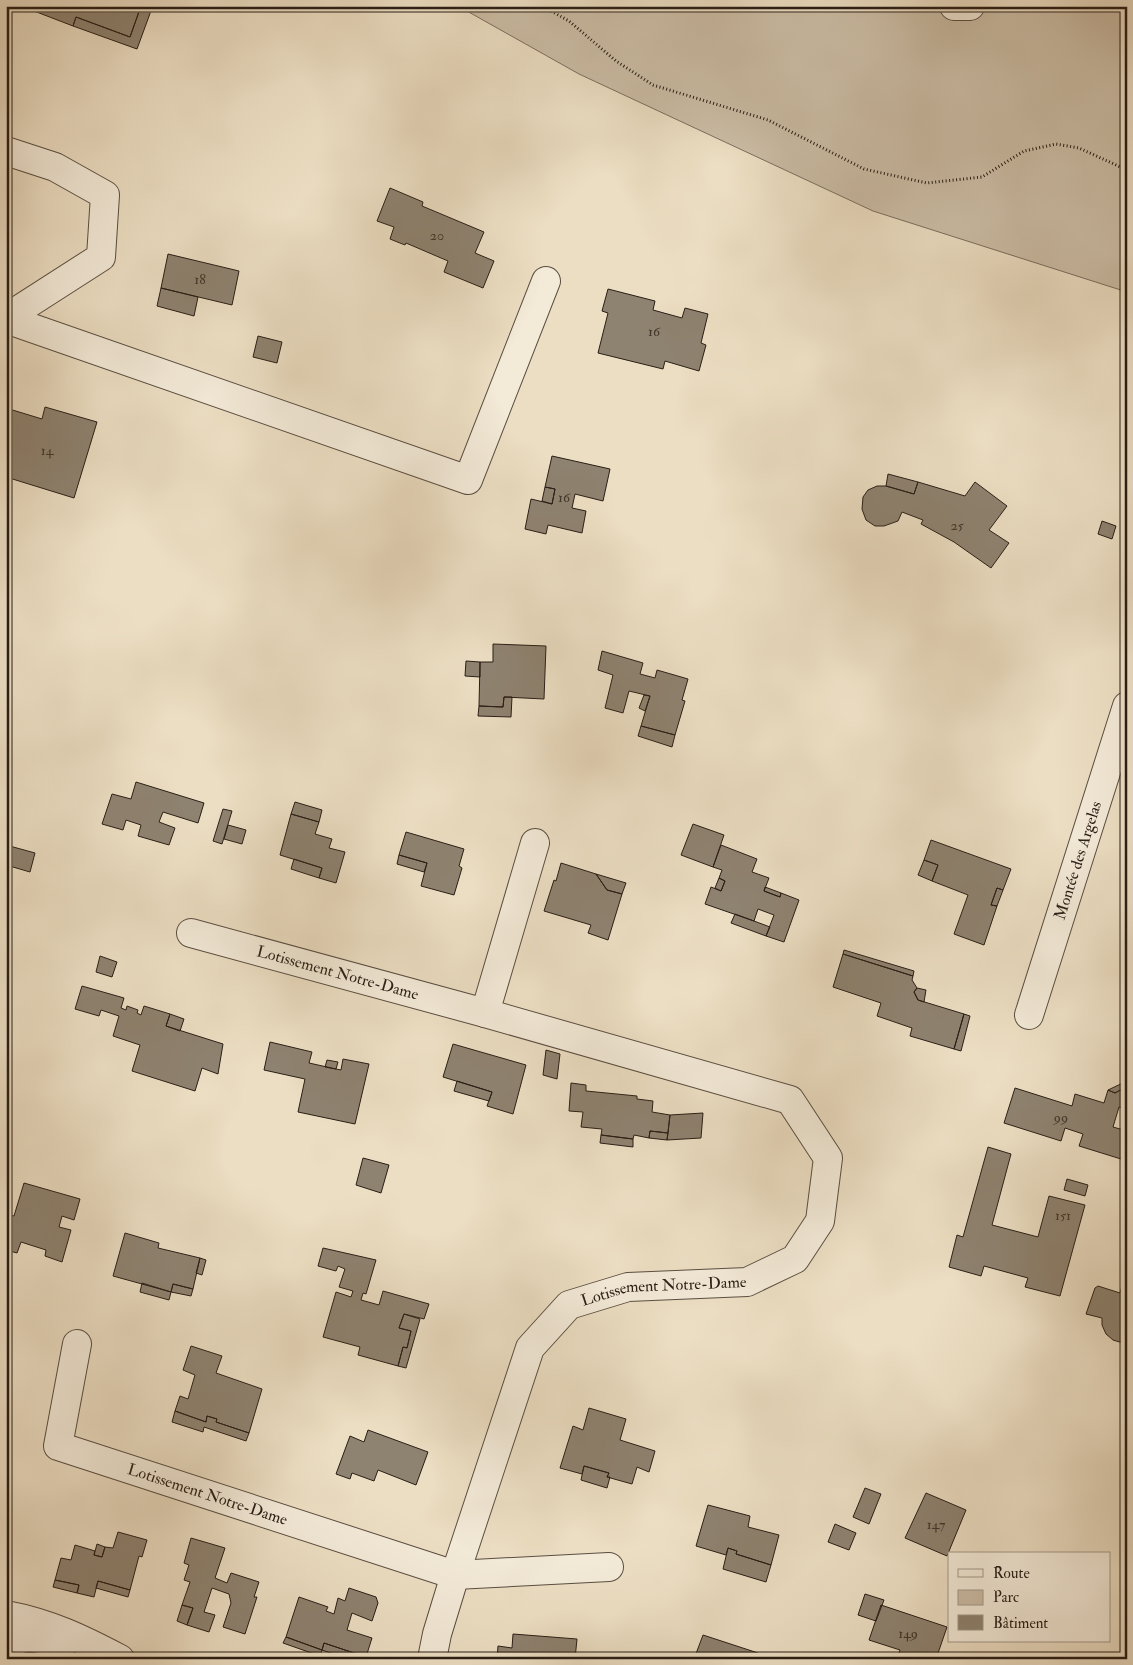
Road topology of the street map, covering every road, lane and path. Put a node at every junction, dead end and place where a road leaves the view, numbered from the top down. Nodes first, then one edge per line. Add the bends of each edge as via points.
1 (542, 6) edge
2 (954, 6) edge
3 (970, 6) edge
4 (6, 151) edge
5 (1127, 170) edge
6 (546, 281) dead end
7 (6, 319) edge
8 (1127, 706) edge
9 (535, 843) dead end
10 (191, 933) dead end
11 (485, 1013) junction
12 (1029, 1015) dead end
13 (77, 1344) dead end
14 (609, 1567) dead end
15 (455, 1575) junction
16 (6, 1615) edge
17 (6, 1650) edge
18 (103, 1659) edge
19 (120, 1659) edge
20 (432, 1659) edge

1 - 5 path via 569,21 616,60 653,84 768,120 864,169 927,183 982,177 1024,152 1056,144 1079,148
2 - 3 street
4 - 7 street via 55,167 105,195 101,257
6 - 7 street via 468,480
8 - 12 street, Montée des Argelas
9 - 11 street
10 - 11 street, Lotissement Notre-Dame
11 - 15 street, Lotissement Notre-Dame via 790,1100 828,1158 820,1221 795,1259 747,1282 628,1287 569,1306 530,1348
13 - 15 street, Lotissement Notre-Dame via 58,1446
14 - 15 street, Lotissement Notre-Dame
15 - 20 street, Lotissement Notre-Dame
16 - 19 street via 64,1631
17 - 18 street via 17,1640 28,1637 44,1639

